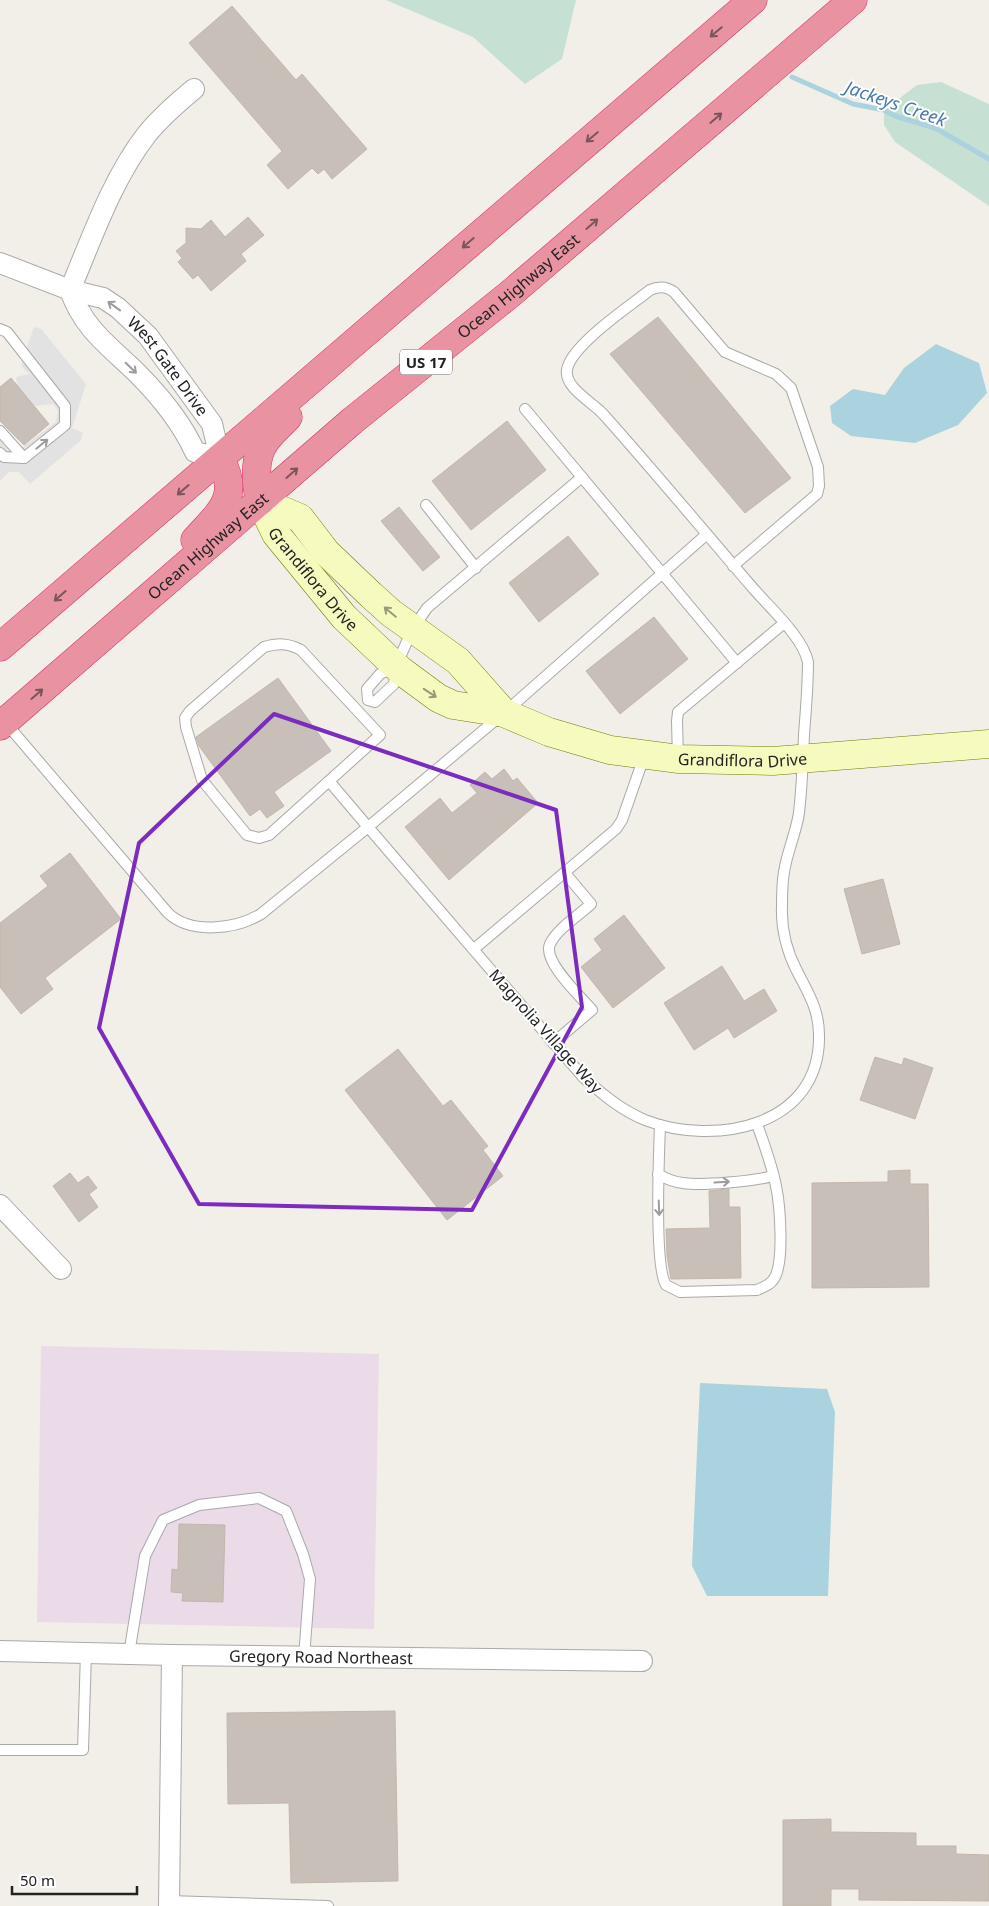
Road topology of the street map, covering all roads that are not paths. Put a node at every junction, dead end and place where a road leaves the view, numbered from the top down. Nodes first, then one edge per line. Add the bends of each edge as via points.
1 (753, 0) edge
2 (852, 0) edge
3 (194, 89) dead end
4 (0, 263) edge
5 (70, 290) junction
6 (2, 333) edge
7 (349, 346) junction
8 (526, 409) dead end
9 (0, 431) edge
10 (0, 453) edge
11 (24, 458) junction
12 (220, 458) junction
13 (582, 477) junction
14 (260, 502) junction
15 (426, 505) dead end
16 (707, 534) junction
17 (734, 566) junction
18 (476, 568) junction
19 (662, 574) junction
20 (122, 621) junction
21 (783, 624) junction
22 (412, 630) junction
23 (0, 647) edge
24 (737, 663) junction
25 (396, 667) junction
26 (368, 700) junction
27 (358, 710) junction
28 (504, 713) junction
29 (2, 724) edge
30 (989, 744) edge
31 (644, 756) junction
32 (678, 759) junction
33 (803, 759) junction
34 (329, 781) junction
35 (368, 826) junction
36 (565, 873) junction
37 (474, 949) junction
38 (554, 1043) junction
39 (757, 1124) junction
40 (660, 1125) junction
41 (658, 1174) junction
42 (773, 1176) junction
43 (0, 1205) edge
44 (61, 1269) dead end
45 (0, 1651) edge
46 (86, 1652) junction
47 (129, 1654) junction
48 (172, 1655) junction
49 (304, 1657) junction
50 (642, 1661) dead end
51 (0, 1750) edge
52 (169, 1904) edge
53 (328, 1906) edge

1 -> 7 highway
14 -> 2 highway, Ocean Highway East / US 17 via 352,421 510,294
3 - 5 street via 160,119 136,151 116,186
4 - 5 street, West Gate Drive
5 -> 12 street, West Gate Drive via 80,315 158,396 178,421 195,452
12 -> 5 street, West Gate Drive via 212,424 148,336 103,298
11 -> 6 lane via 64,425 65,406
7 - 12 highway
7 - 14 highway via 262,447 256,484
8 - 13 lane
9 - 11 lane
10 - 11 lane via 4,457
12 - 20 highway via 230,483 221,509
12 -> 23 highway
13 - 18 lane
13 - 19 lane
14 - 20 highway, Ocean Highway East / US 17
22 -> 14 street, Grandiflora Drive via 326,552 300,518
14 - 25 street, Grandiflora Drive via 276,534 344,617
15 - 18 lane
16 - 17 lane, Magnolia Village Way
16 - 17 lane, Magnolia Village Way via 602,412 579,392 566,371 578,348 658,287 674,292 725,352 785,381 796,398 818,467 817,494
16 - 19 lane
17 - 21 lane, Magnolia Village Way
18 - 22 lane via 427,608
19 - 24 lane
19 - 28 lane
29 -> 20 highway, Ocean Highway East / US 17
21 - 24 lane
21 - 33 lane, Magnolia Village Way via 800,644 808,662
22 - 25 lane
22 - 28 street, Grandiflora Drive via 458,662
24 - 32 lane via 678,712
25 - 26 lane via 380,674 367,689
25 - 26 lane via 394,684 375,702
25 -> 28 street, Grandiflora Drive via 422,688 453,704
26 - 27 lane
27 - 34 lane via 380,735
27 - 34 lane via 301,650 277,644 264,647 185,718 202,780 247,835 259,838 269,835
28 - 31 street, Grandiflora Drive via 583,743
28 - 35 lane
29 - 35 lane via 168,914 190,927 251,920
30 - 33 street, Grandiflora Drive
31 - 32 street, Grandiflora Drive
31 - 36 lane via 616,829
32 - 33 street, Grandiflora Drive via 748,762
33 - 39 lane, Magnolia Village Way via 799,813 784,871 782,908 790,955 817,1012 820,1036 815,1066 799,1095
34 - 35 lane, Magnolia Village Way
35 - 37 lane, Magnolia Village Way
36 - 37 lane
36 - 38 lane via 591,904 556,936 548,952 554,967 592,1010
37 - 38 lane, Magnolia Village Way
38 - 40 lane, Magnolia Village Way via 583,1077 607,1098 632,1114
39 - 40 lane, Magnolia Village Way via 706,1132
39 - 42 lane
40 - 41 lane
41 -> 42 lane via 685,1184
41 -> 42 lane via 663,1280 671,1289 680,1292 756,1290 773,1280 780,1257 778,1197
43 - 44 street
45 - 46 street, Gregory Road Northeast
46 - 47 street, Gregory Road Northeast
46 - 51 lane via 83,1750
47 - 48 street, Gregory Road Northeast
47 - 49 lane via 145,1556 163,1520 199,1505 259,1498 286,1511 303,1554 310,1579
48 - 49 street, Gregory Road Northeast
48 - 52 street
49 - 50 street, Gregory Road Northeast
52 - 53 lane

